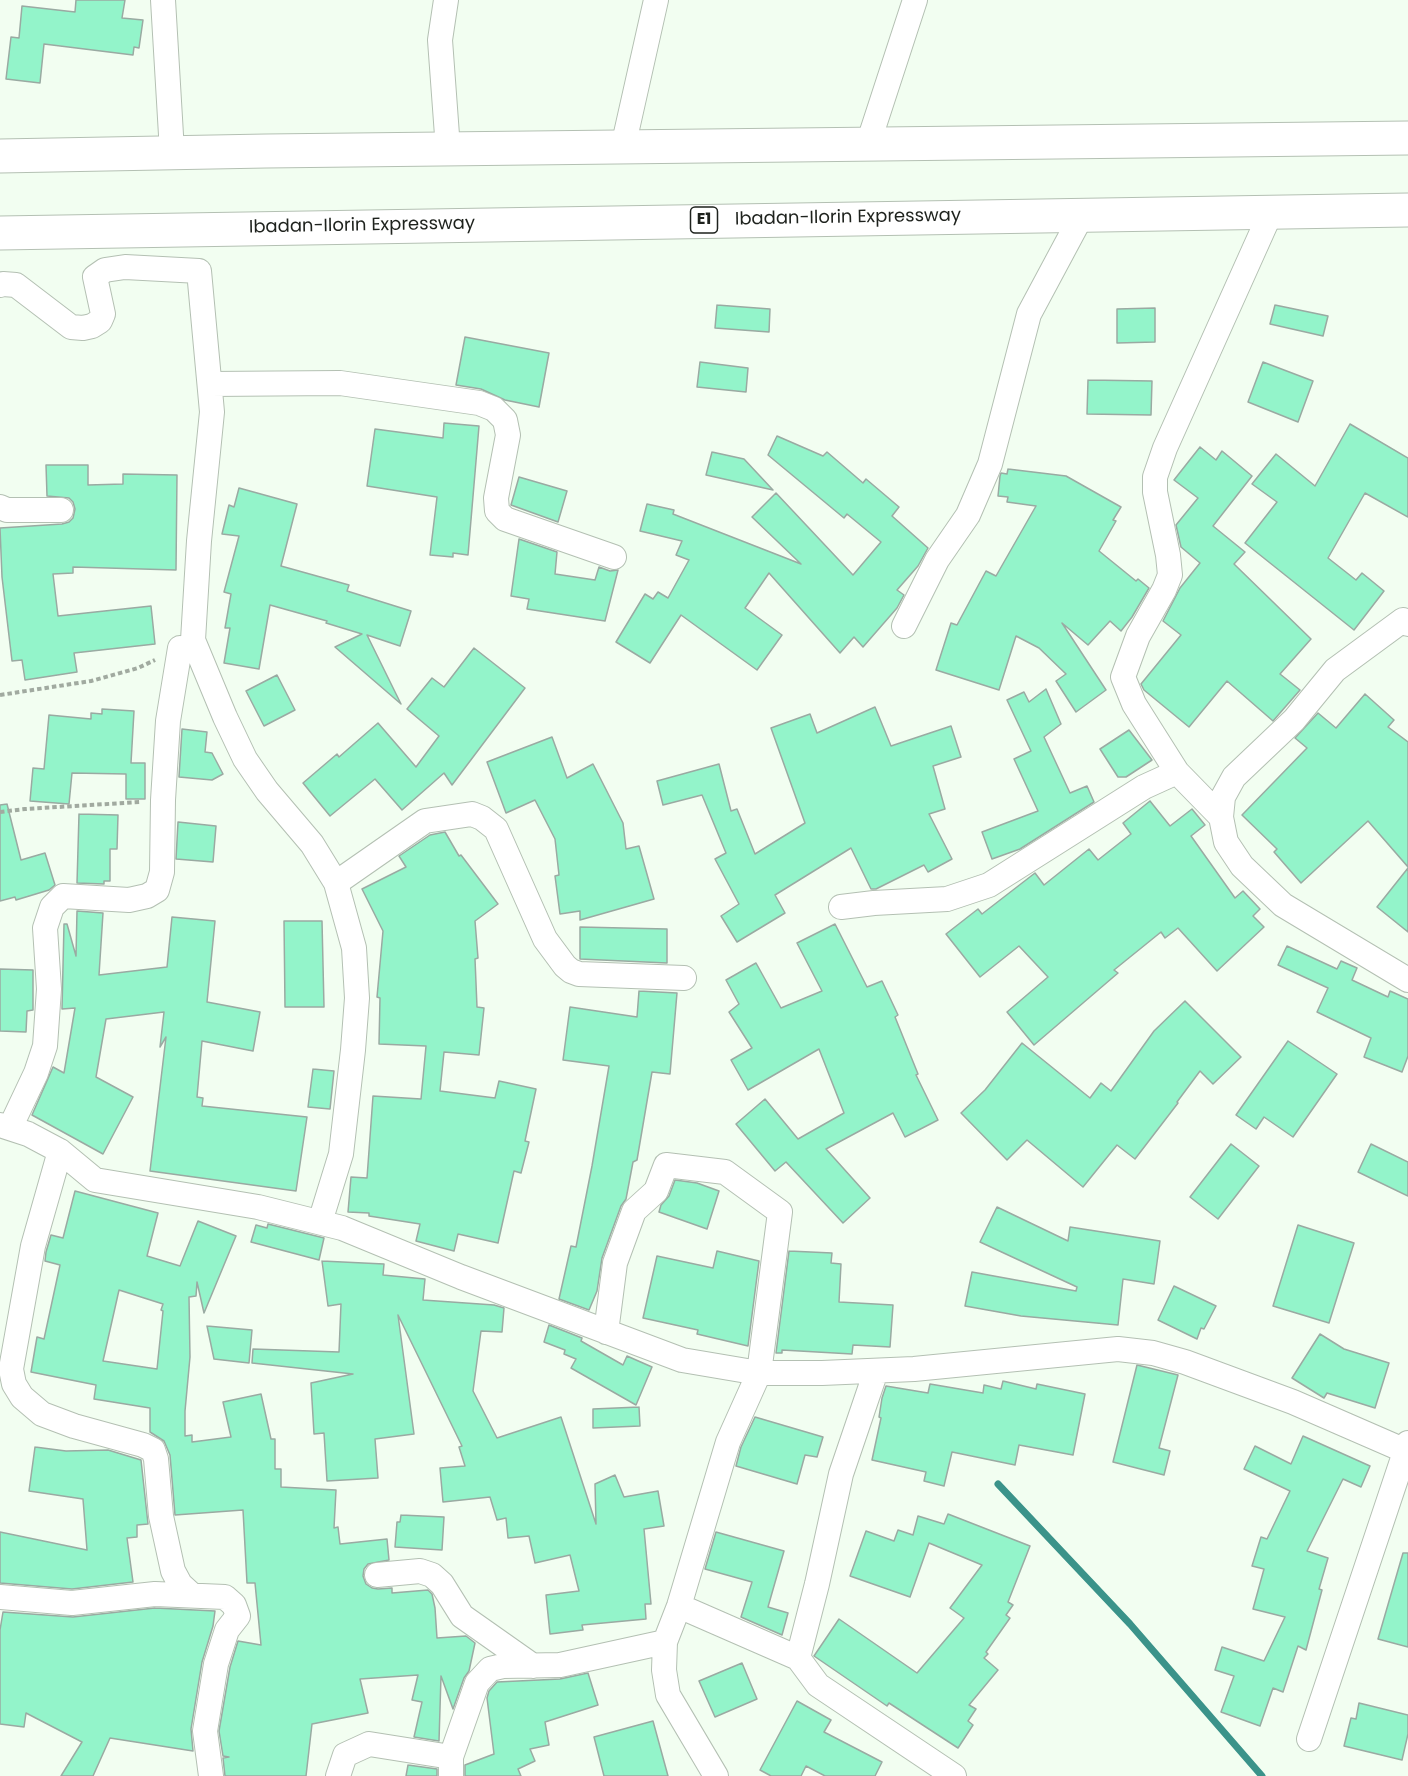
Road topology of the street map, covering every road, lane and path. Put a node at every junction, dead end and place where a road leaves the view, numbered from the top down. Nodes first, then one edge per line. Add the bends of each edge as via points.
1 (162, 0) edge
2 (446, 0) edge
3 (656, 0) edge
4 (915, 0) edge
5 (1408, 138) edge
6 (868, 144) junction
7 (623, 147) junction
8 (448, 149) junction
9 (172, 152) junction
10 (0, 156) edge
11 (1408, 210) edge
12 (1271, 212) junction
13 (1082, 215) junction
14 (0, 233) edge
15 (0, 285) edge
16 (210, 384) junction
17 (0, 507) edge
18 (61, 510) dead end
19 (614, 557) dead end
20 (1408, 624) edge
21 (904, 626) dead end
22 (180, 648) joint
23 (0, 695) edge
24 (1177, 772) junction
25 (163, 800) junction
26 (0, 812) edge
27 (1221, 816) junction
28 (336, 883) junction
29 (841, 907) dead end
30 (684, 978) dead end
31 (1408, 980) edge
32 (5, 1126) edge
33 (60, 1151) junction
34 (320, 1222) junction
35 (606, 1332) junction
36 (876, 1371) junction
37 (759, 1373) junction
38 (1407, 1449) edge
39 (377, 1575) dead end
40 (192, 1595) junction
41 (0, 1597) edge
42 (679, 1606) junction
43 (665, 1642) junction
44 (798, 1658) junction
45 (532, 1666) junction
46 (1309, 1738) dead end
47 (451, 1766) edge
48 (211, 1776) edge
49 (338, 1776) edge
50 (716, 1776) edge
51 (954, 1776) edge

1 - 9 street
2 - 8 street via 440,40
3 - 7 street
4 - 6 street
5 - 6 highway
6 - 7 highway
7 - 8 highway
8 - 9 highway
9 - 10 highway
11 - 12 highway, Ibadan-Ilorin Expressway / E1
12 - 13 highway, Ibadan-Ilorin Expressway / E1
12 - 24 street via 1155,477 1170,575 1138,636 1123,677 1134,704
13 - 14 highway, Ibadan-Ilorin Expressway / E1
13 - 21 street via 1029,314 990,464 968,515 937,560
15 - 16 street via 16,285 71,327 83,328 100,321 103,314 95,277 105,270 125,267 199,271
16 - 19 street via 340,384 479,403 494,409 506,420 508,435 497,511 505,519
16 - 28 street via 212,412 193,640 245,759 267,792 312,844
17 - 18 street
20 - 27 street via 1403,620 1335,670 1294,720 1234,777 1223,797
22 - 23 path via 138,668 91,681
22 - 25 street via 168,721
24 - 27 street
24 - 29 street via 1144,787 989,885 947,899
25 - 26 path
25 - 32 street via 162,872 157,890 129,900 63,896 52,907 45,928 49,989 45,1046 36,1073
27 - 31 street via 1226,842 1242,866 1283,905
28 - 30 street via 425,821 472,814 496,829 545,939 571,971
28 - 34 street via 354,948 357,998 341,1154
32 - 33 street
33 - 34 street via 95,1180 258,1207
33 - 40 street via 33,1246 11,1369 14,1384 22,1397 42,1414 153,1450 173,1571
34 - 35 street
35 - 37 street via 682,1360
35 - 37 street via 618,1253 634,1211 656,1191 666,1165 725,1172 780,1212
36 - 37 street
36 - 38 street via 1118,1349 1153,1353 1293,1402
36 - 44 street via 841,1474
37 - 42 street via 728,1442
38 - 46 street
39 - 45 street via 420,1571 432,1575 462,1616
40 - 41 street via 155,1594 72,1603
40 - 48 street via 225,1597 238,1616 227,1630 216,1664 206,1731
42 - 43 street
42 - 44 street
43 - 45 street via 560,1665
43 - 50 street via 668,1695
44 - 51 street via 818,1685
45 - 47 street via 490,1669 477,1683
47 - 49 street via 369,1744 345,1755

